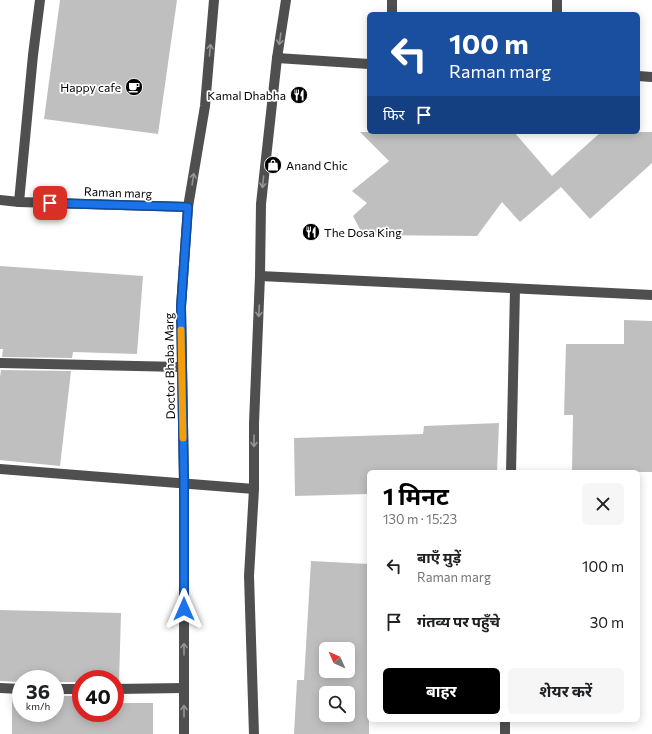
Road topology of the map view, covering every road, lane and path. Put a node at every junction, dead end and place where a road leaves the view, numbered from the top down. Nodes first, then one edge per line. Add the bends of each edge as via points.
1 (40, 0) edge
2 (214, 0) edge
3 (286, 0) edge
4 (392, 0) edge
5 (557, 0) edge
6 (392, 12) edge
7 (557, 12) edge
8 (277, 58) junction
9 (367, 64) edge
10 (640, 76) edge
11 (652, 77) edge
12 (0, 200) edge
13 (19, 202) junction
14 (188, 207) junction
15 (260, 276) junction
16 (515, 288) junction
17 (652, 295) edge
18 (0, 363) edge
19 (181, 367) junction
20 (0, 469) edge
21 (511, 470) edge
22 (184, 483) junction
23 (254, 489) junction
24 (0, 688) edge
25 (184, 688) junction
26 (12, 689) edge
27 (124, 689) edge
28 (505, 722) edge
29 (184, 734) edge
30 (254, 734) edge
31 (505, 734) edge

1 - 13 street
14 -> 2 street, Doctor Bhaba Marg via 204,106
3 -> 8 street
4 - 6 street
5 - 7 street
8 - 9 street
8 -> 15 street via 261,204
10 - 11 street
12 - 13 street, Raman marg
13 - 14 street, Raman marg
14 - 19 street, Doctor Bhaba Marg via 181,307
15 - 16 street
15 -> 23 street
16 - 17 street
16 - 21 street
18 - 19 street
19 - 22 street, Doctor Bhaba Marg
20 - 22 street
22 - 23 street
25 -> 22 street, Doctor Bhaba Marg
23 - 30 street via 249,576
24 - 26 street
25 - 27 street
29 -> 25 street, Doctor Bhaba Marg
28 - 31 street

